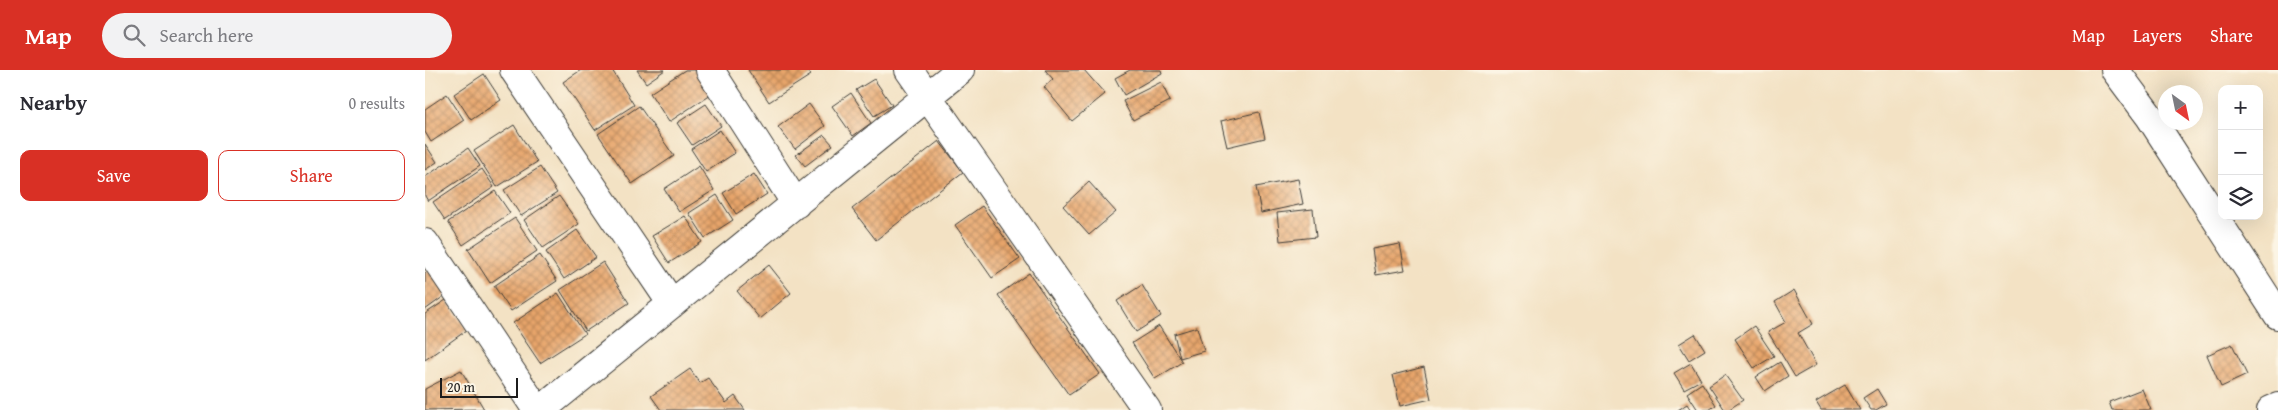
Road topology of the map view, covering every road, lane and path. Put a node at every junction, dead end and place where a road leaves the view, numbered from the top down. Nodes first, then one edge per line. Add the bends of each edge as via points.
1 (514, 70) edge
2 (710, 70) edge
3 (909, 70) edge
4 (960, 70) edge
5 (2115, 70) edge
6 (928, 96) junction
7 (796, 204) junction
8 (425, 243) edge
9 (672, 304) junction
10 (2278, 315) edge
11 (2278, 407) edge
12 (539, 410) edge
13 (1147, 410) edge
14 (2271, 410) edge

1 - 9 street
2 - 7 street
3 - 6 street
4 - 6 street
5 - 10 street
6 - 7 street
6 - 13 street
7 - 9 street
8 - 12 street
9 - 12 street
11 - 14 street

